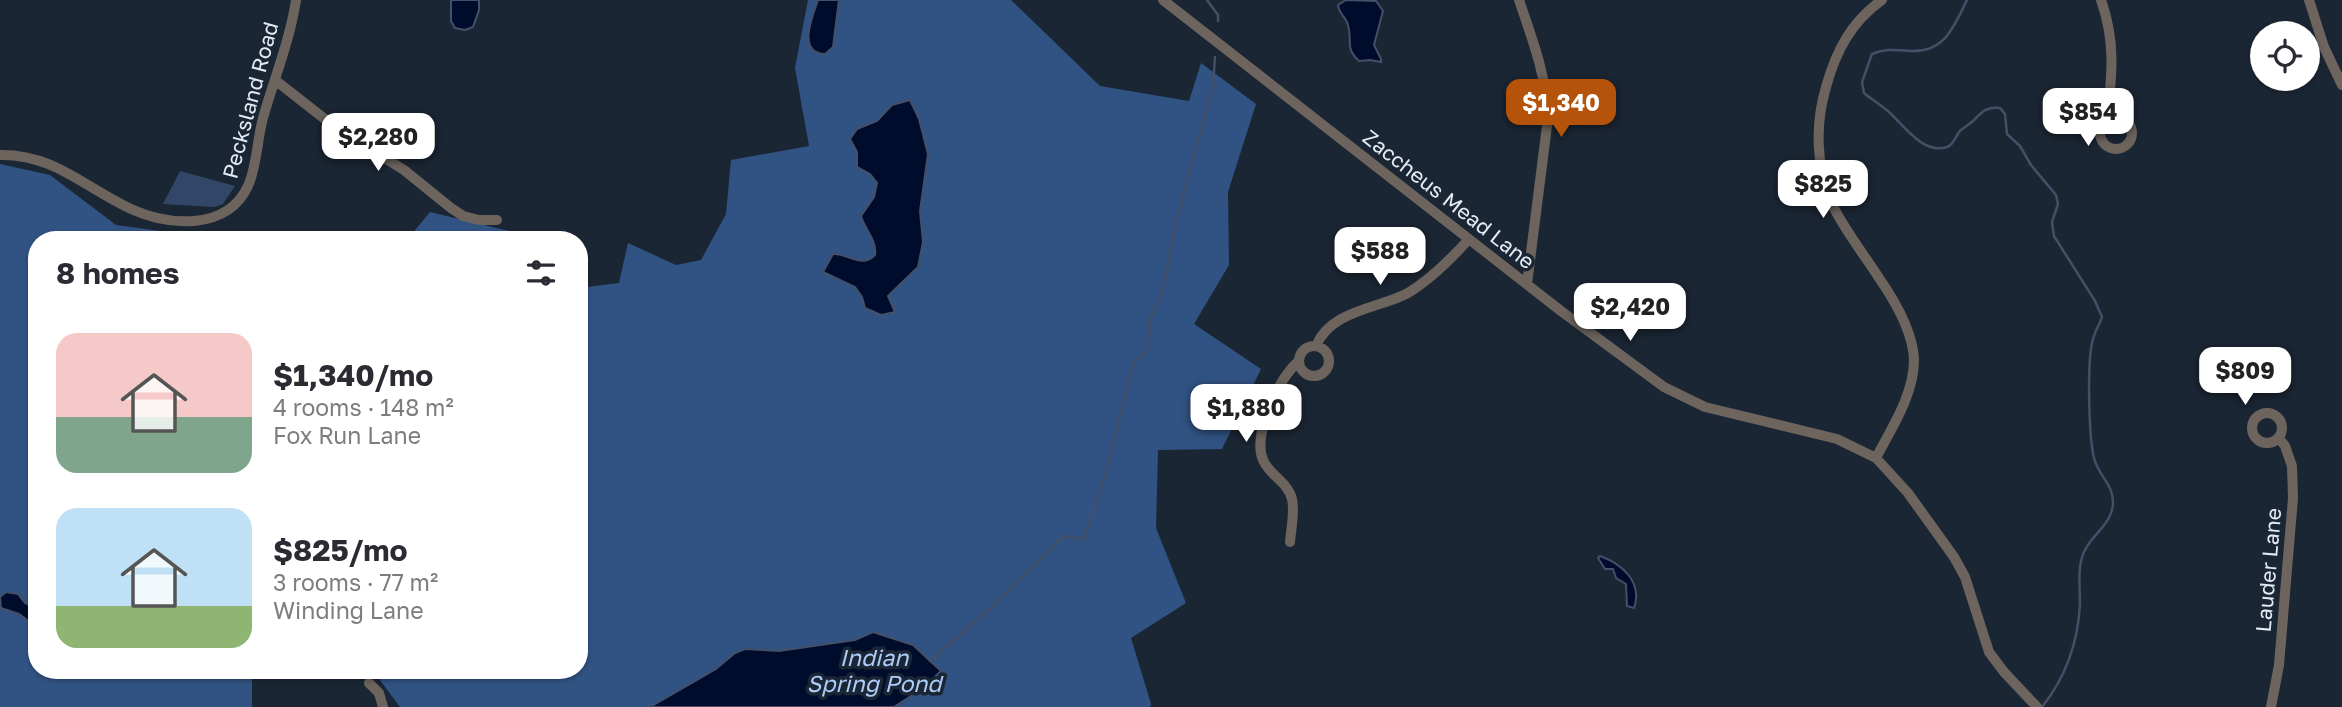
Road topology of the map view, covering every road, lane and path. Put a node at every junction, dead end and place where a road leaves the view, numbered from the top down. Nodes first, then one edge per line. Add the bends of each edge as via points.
1 (296, 0) edge
2 (1163, 0) edge
3 (1519, 0) edge
4 (1882, 0) edge
5 (2101, 0) edge
6 (2309, 0) edge
7 (275, 80) junction
8 (2342, 85) edge
9 (2107, 120) dead end
10 (0, 155) edge
11 (497, 220) dead end
12 (1469, 239) junction
13 (1527, 284) junction
14 (1316, 346) junction
15 (1299, 361) junction
16 (2279, 438) dead end
17 (1876, 458) junction
18 (1290, 542) dead end
19 (369, 682) dead end
20 (2034, 704) edge
21 (383, 707) edge
22 (2019, 707) edge
23 (2270, 707) edge

1 - 7 street, Pecksland Road
2 - 12 street, Zaccheus Mead Lane
3 - 13 street via 1543,77 1548,118
4 - 17 street via 1860,19 1839,48 1818,125 1819,153 1831,202 1890,294 1912,347 1907,394
5 - 9 street via 2112,37
6 - 8 street
7 - 10 street, Pecksland Road via 249,183 239,201 211,219 185,221 133,210 60,167
7 - 11 street via 463,216
12 - 13 street, Zaccheus Mead Lane
12 - 14 street via 1409,292 1340,320 1323,333
13 - 17 street, Zaccheus Mead Lane via 1636,368 1683,397 1724,412 1837,439
14 - 15 street via 1302,351
14 - 15 street via 1328,354 1327,371 1309,376
15 - 18 street via 1285,374 1274,396 1261,449 1263,460 1289,489
16 - 23 street, Lauder Lane via 2292,466 2293,498 2279,665
17 - 20 street, Zaccheus Mead Lane via 1954,557 1989,652
19 - 21 street
20 - 22 street

